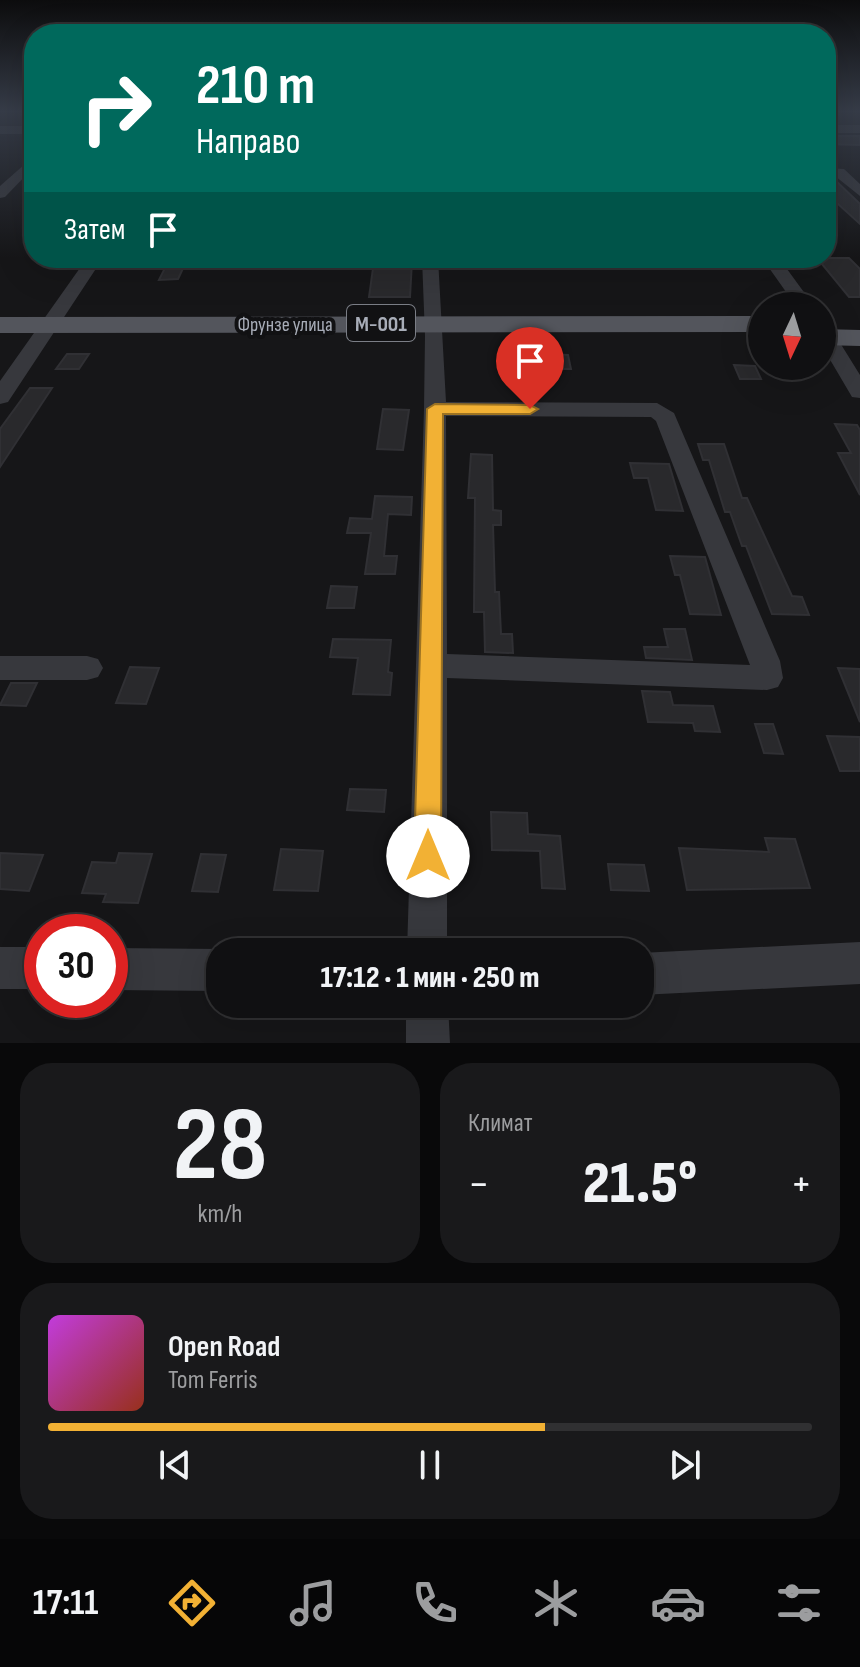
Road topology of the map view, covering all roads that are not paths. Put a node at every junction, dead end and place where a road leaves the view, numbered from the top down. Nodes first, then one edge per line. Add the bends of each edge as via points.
1 (24, 169) edge
2 (836, 172) edge
3 (860, 192) edge
4 (0, 194) edge
5 (88, 268) edge
6 (431, 268) edge
7 (777, 268) edge
8 (795, 292) edge
9 (748, 324) edge
10 (0, 325) edge
11 (860, 325) edge
12 (435, 330) junction
13 (836, 330) edge
14 (46, 331) junction
15 (836, 334) edge
16 (0, 337) edge
17 (748, 337) edge
18 (860, 338) edge
19 (836, 353) edge
20 (860, 392) edge
21 (0, 397) edge
22 (435, 409) junction
23 (429, 665) junction
24 (0, 668) edge
25 (87, 668) dead end
26 (427, 938) edge
27 (860, 963) edge
28 (0, 968) edge
29 (24, 968) edge
30 (128, 969) edge
31 (206, 970) edge
32 (654, 973) edge
33 (427, 1018) edge
34 (428, 1043) edge

1 - 4 street
2 - 3 street
5 - 14 street
6 - 12 street
7 - 8 street
9 - 12 main road, Фрунзе улица / M-001
10 - 14 main road, Фрунзе улица / M-001
11 - 13 main road
12 - 14 main road, Фрунзе улица / M-001
12 - 17 main road, Фрунзе улица / M-001
12 - 22 street
14 - 16 main road, Фрунзе улица / M-001
14 - 21 street
15 - 18 main road
19 - 20 street
22 - 23 street
22 - 23 street via 657,410 666,418 765,661 767,678
23 - 26 street
24 - 25 street
27 - 32 street
28 - 29 street
30 - 31 street
33 - 34 street

